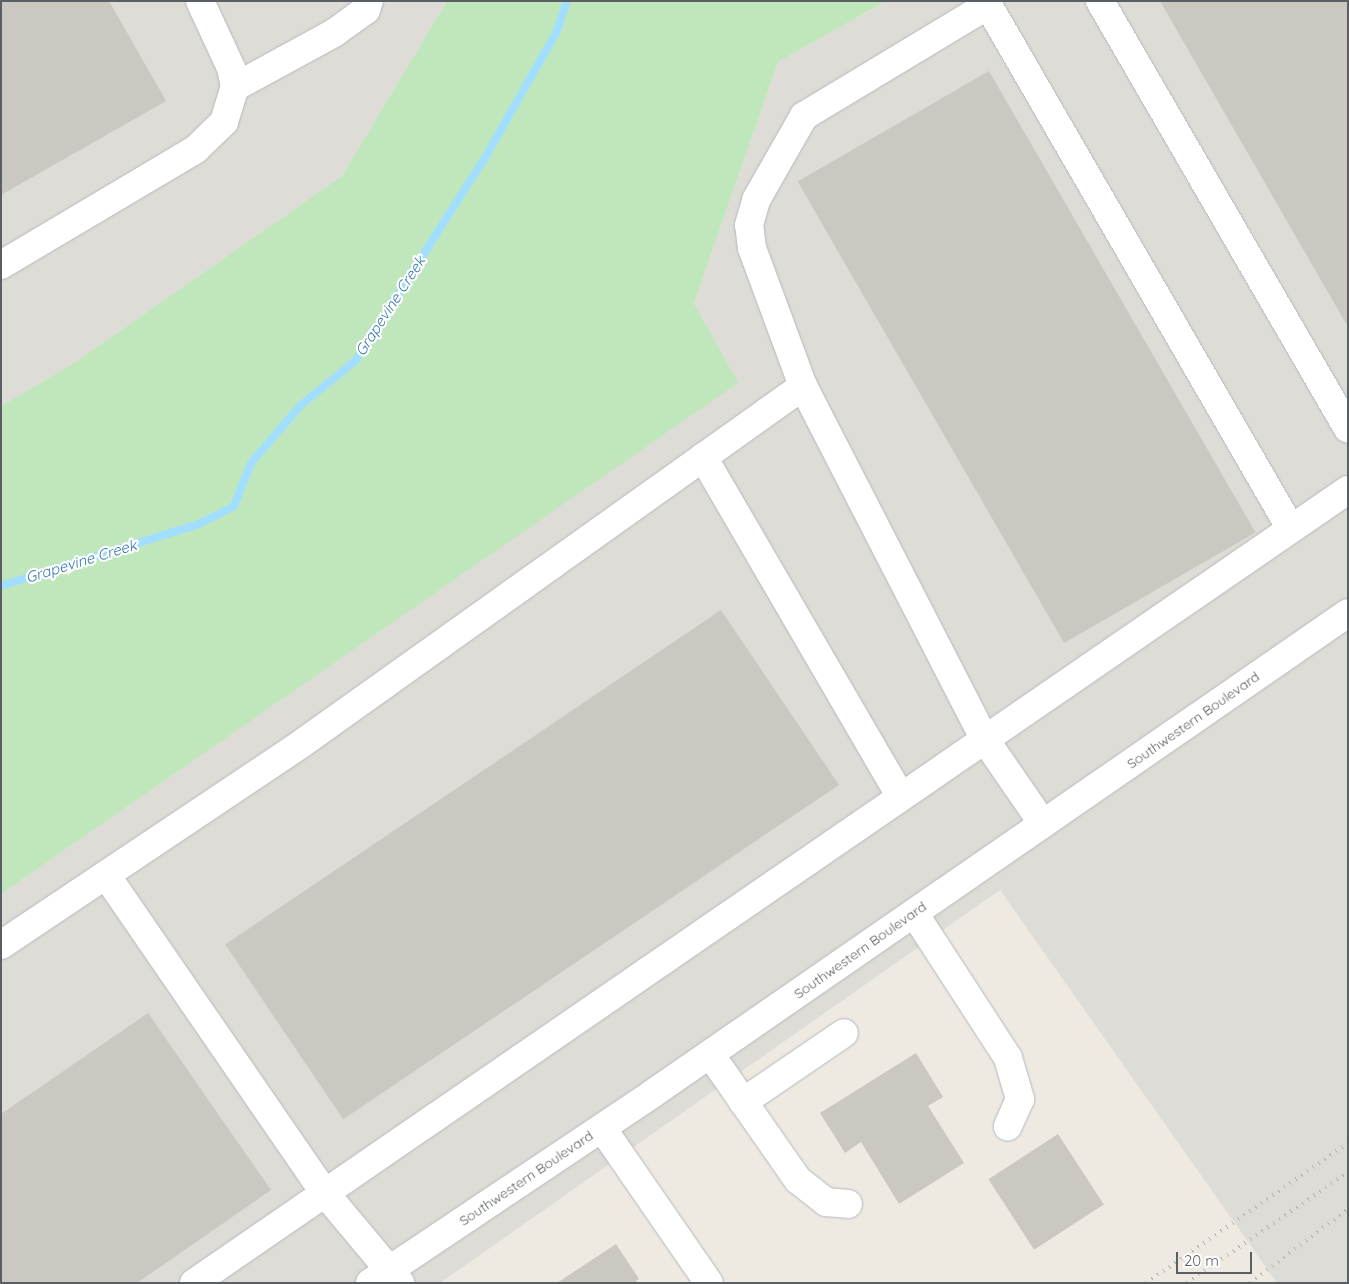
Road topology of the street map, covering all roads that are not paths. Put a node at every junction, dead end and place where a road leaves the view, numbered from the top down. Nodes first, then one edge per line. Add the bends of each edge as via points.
1 (200, 1) edge
2 (369, 1) edge
3 (1100, 1) edge
4 (235, 87) junction
5 (1, 265) edge
6 (803, 386) junction
7 (1348, 428) edge
8 (704, 457) junction
9 (1343, 503) edge
10 (1291, 529) junction
11 (1348, 613) edge
12 (984, 738) junction
13 (900, 796) junction
14 (1043, 824) junction
15 (106, 874) junction
16 (914, 913) junction
17 (1, 945) edge
18 (844, 1033) dead end
19 (710, 1054) junction
20 (743, 1102) junction
21 (1008, 1126) dead end
22 (602, 1128) junction
23 (324, 1192) junction
24 (848, 1204) dead end
25 (387, 1278) edge
26 (194, 1283) edge
27 (709, 1283) edge

1 - 4 street via 231,68
2 - 4 street via 366,10 334,33
3 - 7 street
4 - 5 street via 224,122 196,149
6 - 8 street
6 - 10 street via 752,248 749,225 756,200 804,116 988,5
6 - 12 street
8 - 13 street
8 - 15 street via 301,744
9 - 10 street
10 - 12 street
11 - 14 street, Southwestern Boulevard
12 - 13 street
12 - 14 street
13 - 23 street
14 - 16 street, Southwestern Boulevard
15 - 17 street
15 - 23 street
16 - 19 street, Southwestern Boulevard
16 - 21 street via 1008,1058 1020,1099
18 - 20 street
19 - 20 street
19 - 22 street, Southwestern Boulevard
20 - 24 street via 798,1180 826,1202
22 - 25 street, Southwestern Boulevard
22 - 27 street
23 - 25 street
23 - 26 street

